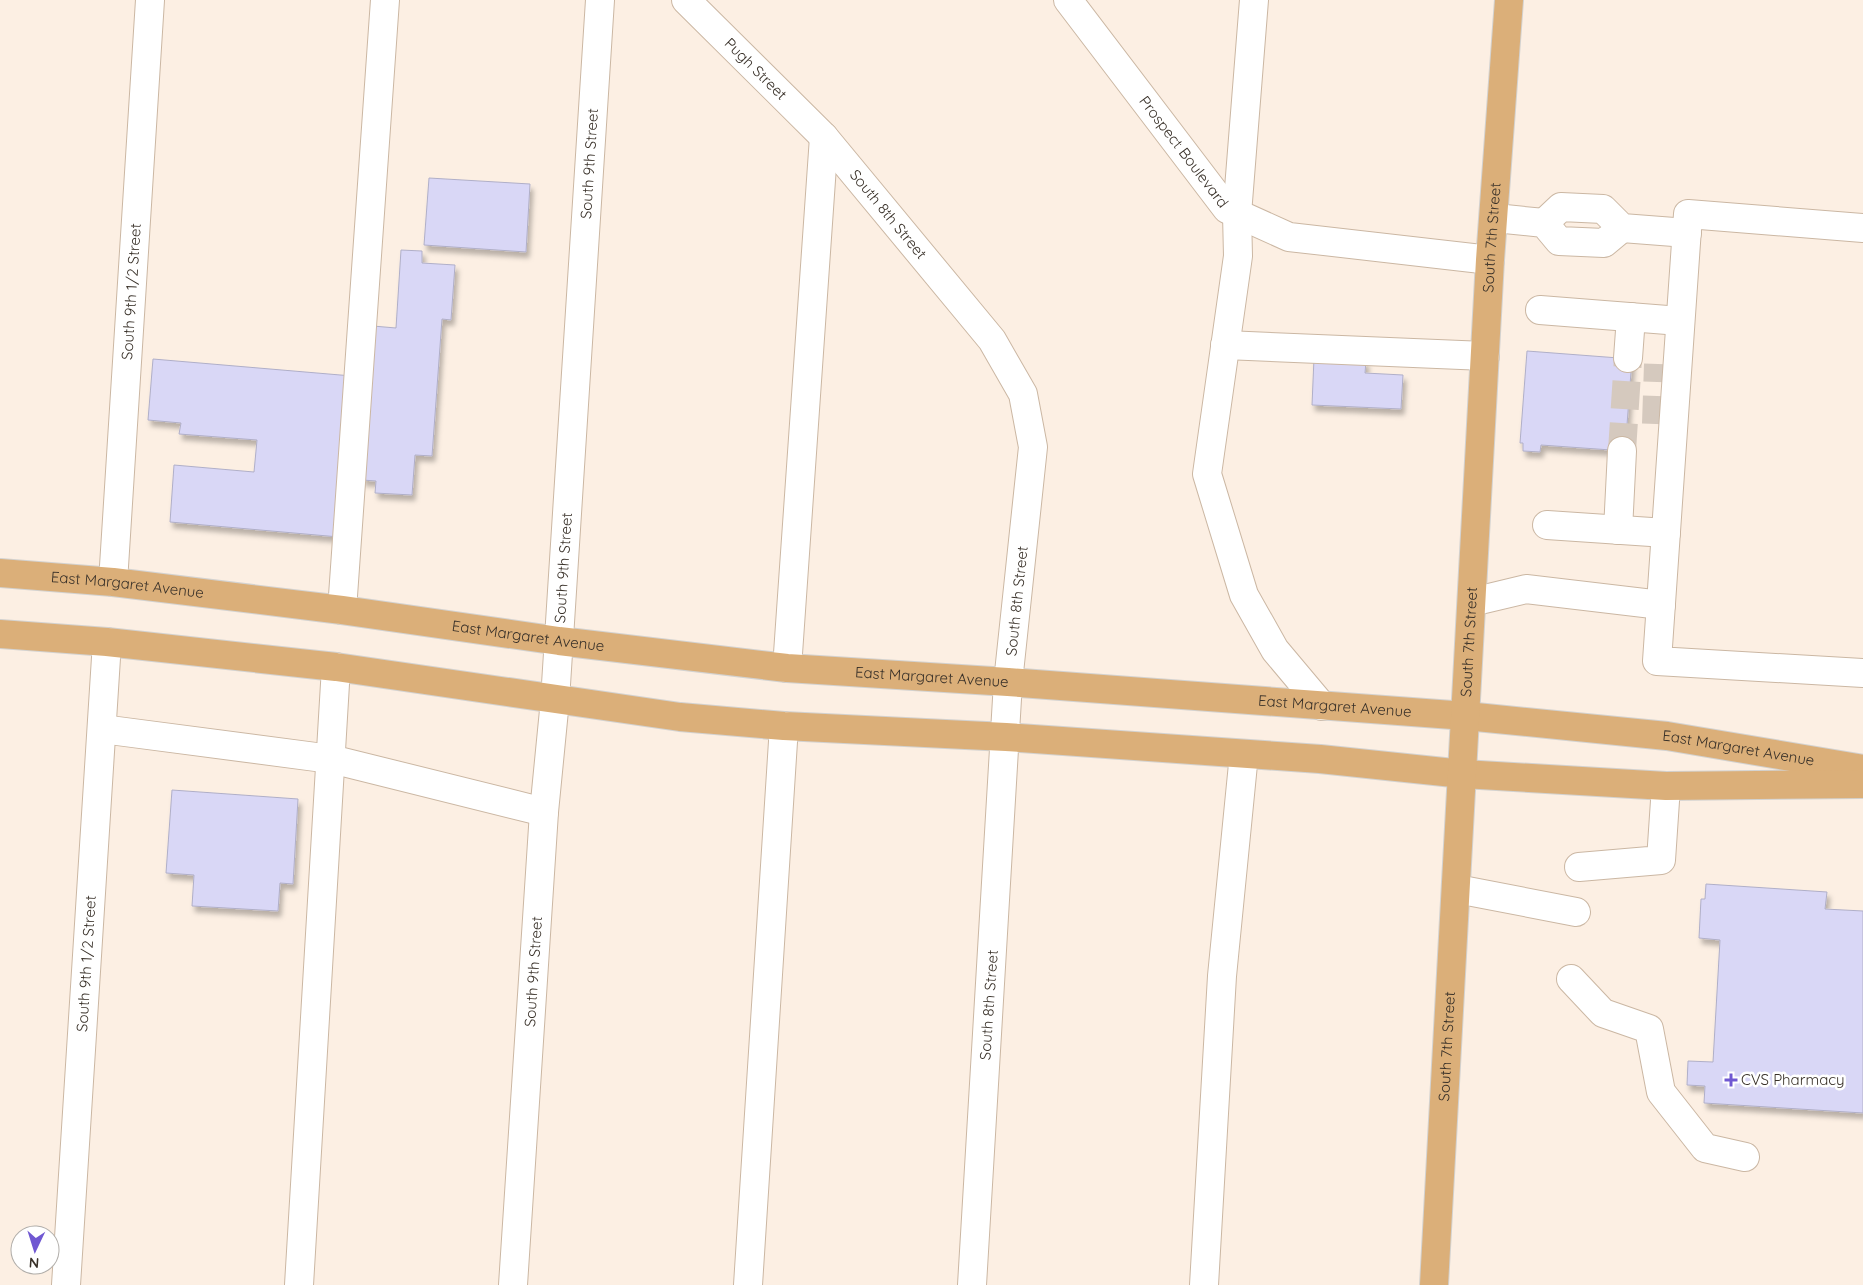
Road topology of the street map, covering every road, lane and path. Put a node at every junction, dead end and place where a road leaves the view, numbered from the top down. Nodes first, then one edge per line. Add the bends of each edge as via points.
1 (150, 0) edge
2 (385, 0) edge
3 (600, 0) edge
4 (686, 0) edge
5 (1068, 0) edge
6 (1254, 0) edge
7 (1509, 0) edge
8 (824, 137) junction
9 (1237, 214) junction
10 (1495, 218) junction
11 (1863, 228) edge
12 (1687, 233) junction
13 (1490, 260) junction
14 (1540, 310) dead end
15 (1631, 317) junction
16 (1671, 320) junction
17 (1225, 345) junction
18 (1485, 356) junction
19 (1628, 358) tunnel mouth
20 (1658, 364) tunnel mouth
21 (1656, 424) tunnel mouth
22 (1622, 451) tunnel mouth
23 (1671, 458) junction
24 (1548, 525) dead end
25 (1618, 530) junction
26 (1666, 533) junction
27 (0, 573) edge
28 (113, 582) junction
29 (1472, 602) junction
30 (1661, 605) junction
31 (342, 610) junction
32 (0, 634) edge
33 (559, 641) junction
34 (107, 642) junction
35 (336, 667) junction
36 (787, 668) junction
37 (1863, 673) edge
38 (1008, 682) junction
39 (555, 700) junction
40 (1322, 706) junction
41 (1466, 716) junction
42 (784, 726) junction
43 (102, 728) junction
44 (1006, 737) junction
45 (1244, 754) junction
46 (331, 759) junction
47 (1863, 769) edge
48 (1463, 774) junction
49 (1863, 784) edge
50 (1666, 786) junction
51 (544, 812) junction
52 (1579, 867) dead end
53 (1457, 889) junction
54 (1576, 912) dead end
55 (1571, 979) dead end
56 (1745, 1157) dead end
57 (66, 1285) edge
58 (299, 1285) edge
59 (513, 1285) edge
60 (748, 1285) edge
61 (972, 1285) edge
62 (1204, 1285) edge
63 (1434, 1285) edge

1 - 28 street, South 9th 1/2 Street
2 - 31 street
3 - 33 street, South 9th Street
4 - 8 street, Pugh Street
5 - 9 street, Prospect Boulevard via 1227,209
6 - 9 street
7 - 10 main road, South 7th Street
8 - 36 street
8 - 38 street, South 8th Street via 992,340 1023,394 1033,447
9 - 13 street, Prospect Boulevard via 1289,237
9 - 17 street via 1238,256
10 - 12 street via 1544,223 1561,207 1603,209 1622,228
10 - 13 main road, South 7th Street
11 - 12 street via 1688,214
12 - 16 street
13 - 18 main road, South 7th Street
14 - 15 street
15 - 16 street
15 - 19 street
16 - 20 street
16 - 23 street
17 - 18 street
17 - 40 street via 1207,474 1244,595 1276,650
18 - 29 main road, South 7th Street
21 - 23 street via 1654,442
22 - 25 street
23 - 26 street
24 - 25 street
25 - 26 street
26 - 30 street
27 - 28 main road, East Margaret Avenue
28 - 31 main road, East Margaret Avenue
29 - 30 street via 1526,589
29 - 41 main road, South 7th Street
30 - 37 street via 1657,661
31 - 33 main road, East Margaret Avenue
32 - 34 main road, East Margaret Avenue
33 - 36 main road, East Margaret Avenue
33 - 39 street, South 9th Street
34 - 35 main road, East Margaret Avenue
34 - 43 street, South 9th 1/2 Street
35 - 39 main road, East Margaret Avenue
35 - 46 street
36 - 38 main road, East Margaret Avenue
38 - 40 main road, East Margaret Avenue
38 - 44 street, South 8th Street
39 - 42 main road, East Margaret Avenue via 680,717
39 - 51 street, South 9th Street
40 - 41 main road, East Margaret Avenue
41 - 47 main road, East Margaret Avenue via 1667,736
41 - 48 main road, South 7th Street
42 - 44 main road, East Margaret Avenue
42 - 60 street
43 - 46 street
43 - 57 street, South 9th 1/2 Street
44 - 45 main road, East Margaret Avenue
44 - 61 street, South 8th Street
45 - 48 main road, East Margaret Avenue
45 - 62 street via 1222,976
46 - 51 street
46 - 58 street
48 - 50 main road, East Margaret Avenue
48 - 53 main road, South 7th Street
49 - 50 main road, East Margaret Avenue
50 - 52 street via 1661,860
51 - 59 street, South 9th Street
53 - 54 street
53 - 63 main road, South 7th Street
55 - 56 street via 1603,1013 1650,1029 1661,1092 1705,1148

